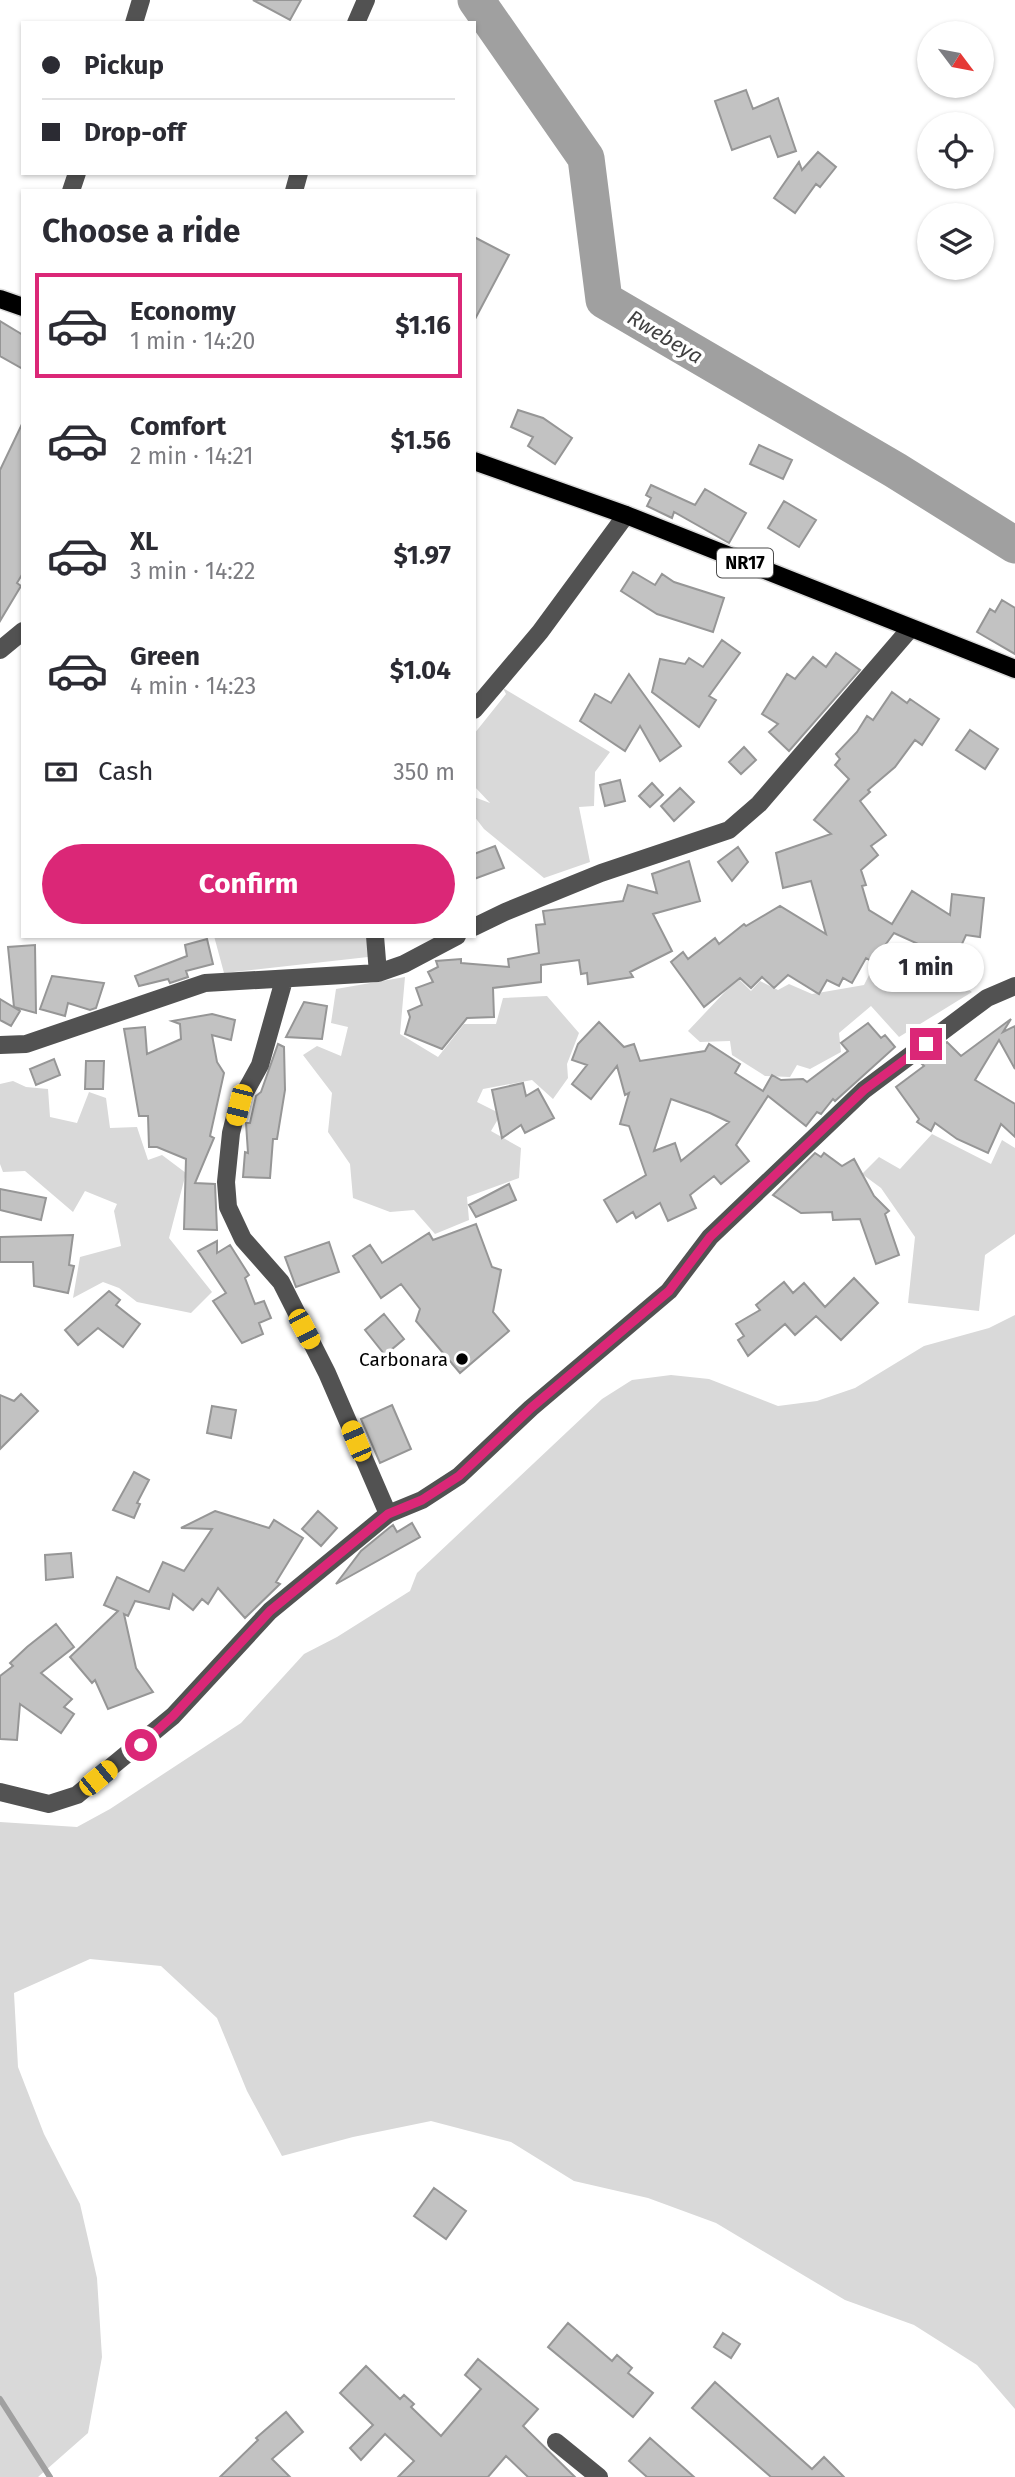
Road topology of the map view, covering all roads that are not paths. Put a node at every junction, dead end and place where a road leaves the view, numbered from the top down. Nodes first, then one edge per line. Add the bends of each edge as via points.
1 (141, 0) edge
2 (366, 0) edge
3 (135, 21) edge
4 (357, 21) edge
5 (0, 299) edge
6 (21, 306) edge
7 (476, 462) edge
8 (626, 515) junction
9 (910, 629) junction
10 (21, 633) edge
11 (0, 650) edge
12 (1015, 669) edge
13 (476, 707) edge
14 (476, 926) edge
15 (375, 938) edge
16 (453, 938) edge
17 (378, 973) junction
18 (284, 980) junction
19 (1015, 986) edge
20 (0, 1045) edge
21 (388, 1514) junction
22 (0, 1793) edge
23 (555, 2442) dead end
24 (599, 2477) edge

1 - 3 street
2 - 4 street
5 - 6 main road
7 - 8 main road, NR17
8 - 9 main road, NR17
8 - 13 street via 540,632
9 - 12 main road, NR17
9 - 14 street via 759,804 729,830 601,873
10 - 11 street
15 - 17 street
16 - 17 street
17 - 18 street
18 - 20 street via 205,983 26,1044
18 - 21 street via 260,1065 239,1105 231,1133 228,1207 243,1240 281,1282 327,1373
19 - 21 street via 987,998 864,1090 710,1237 669,1291 459,1476 422,1500
21 - 22 street via 270,1611 173,1716 77,1795 49,1804
23 - 24 street

